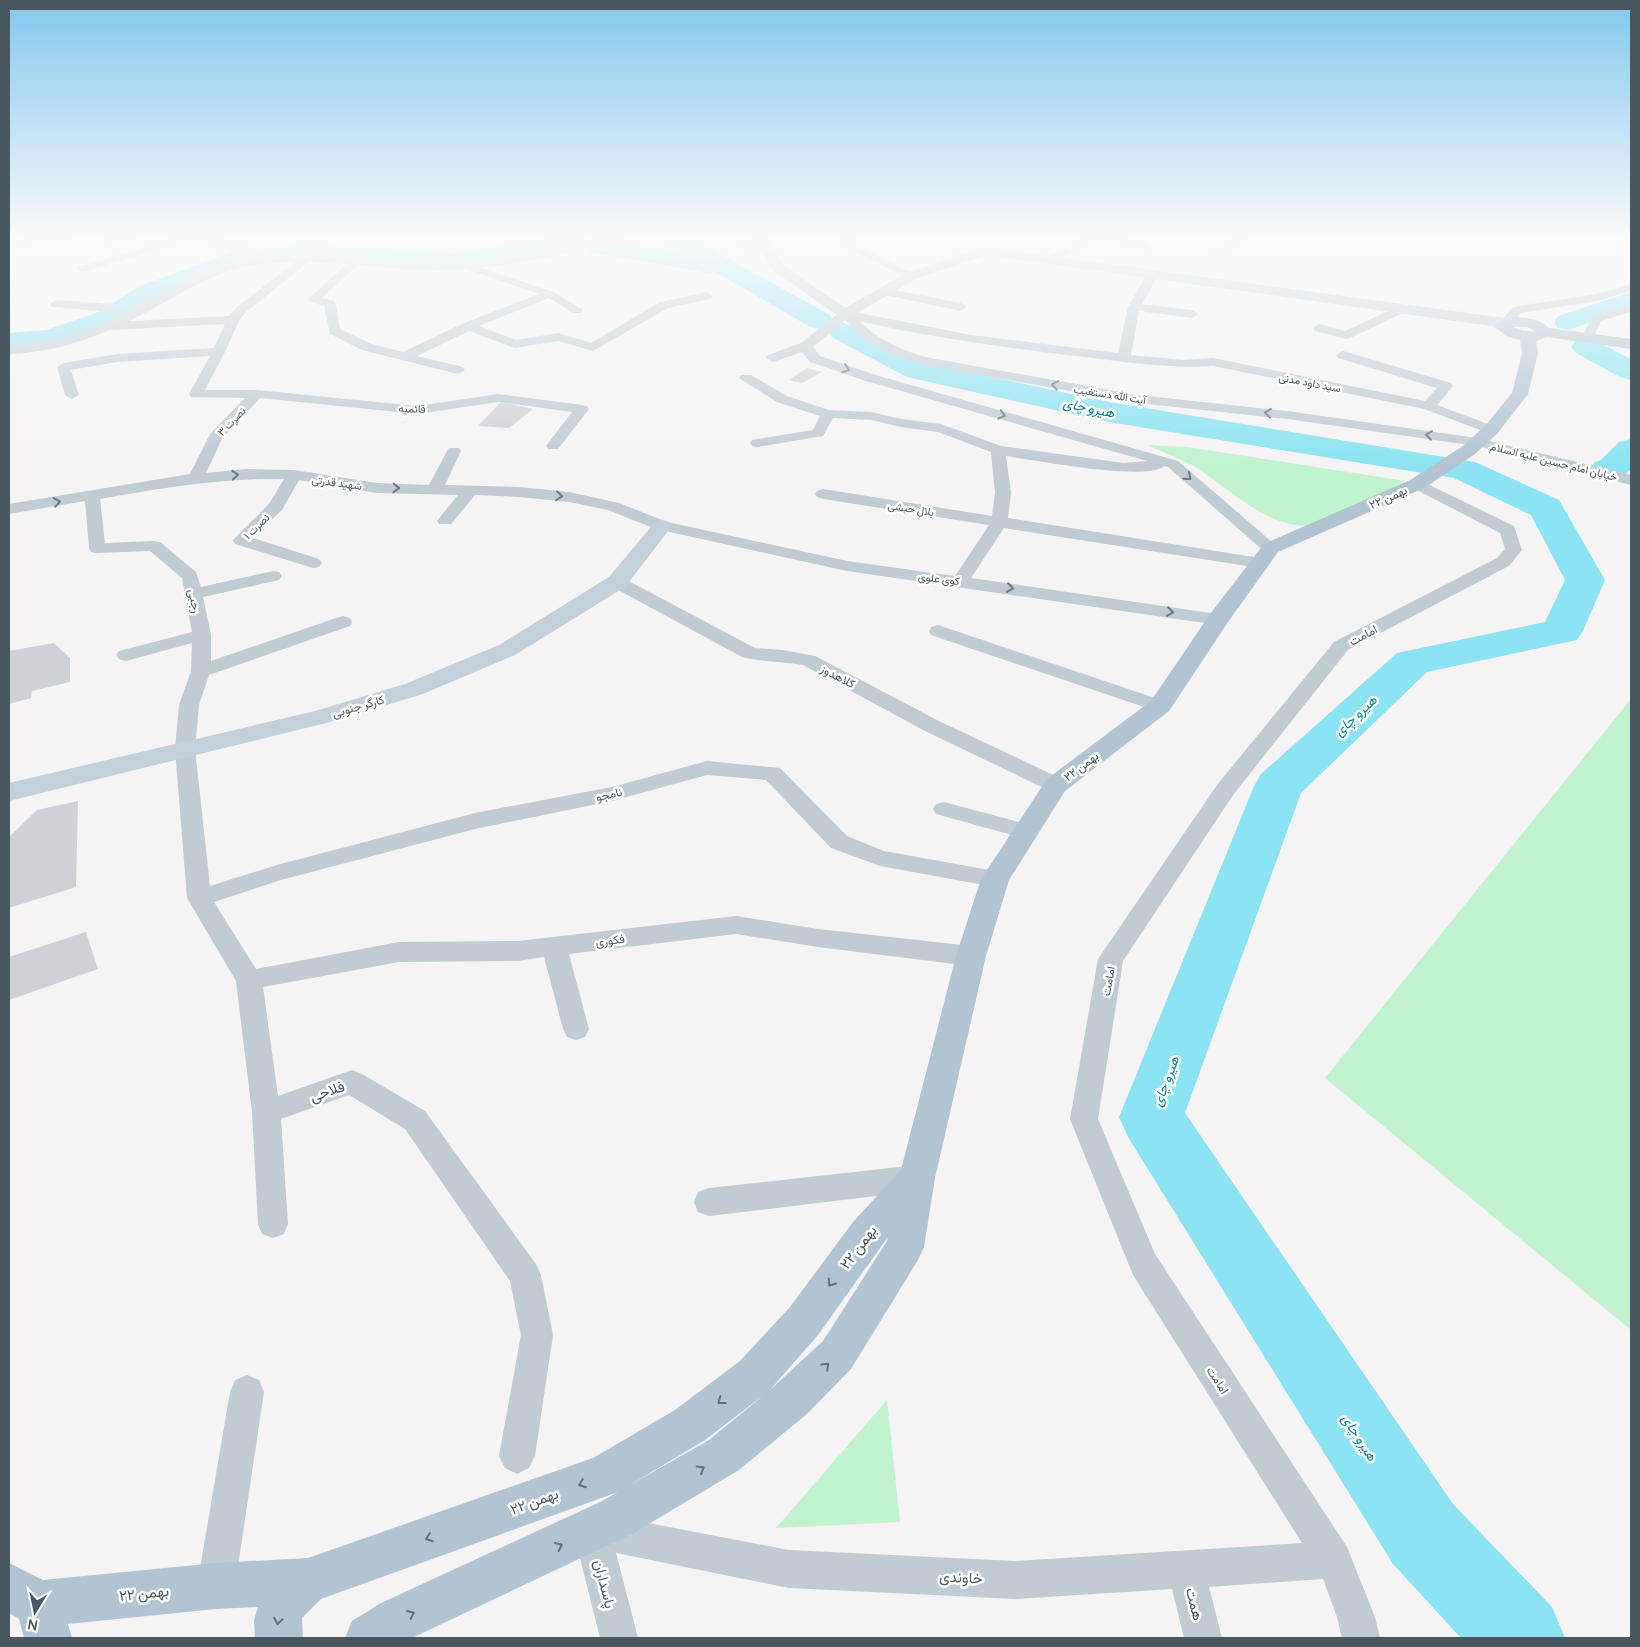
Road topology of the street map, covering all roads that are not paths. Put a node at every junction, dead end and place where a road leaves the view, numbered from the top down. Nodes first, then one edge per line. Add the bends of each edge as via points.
1 (102, 313) edge
2 (136, 313) edge
3 (239, 313) edge
4 (331, 313) edge
5 (502, 313) edge
6 (651, 313) edge
7 (835, 313) edge
8 (850, 313) edge
9 (1133, 313) edge
10 (1183, 313) edge
11 (1393, 313) edge
12 (1430, 313) edge
13 (1514, 313) edge
14 (1552, 313) edge
15 (1621, 313) edge
16 (1192, 314) dead end
17 (841, 318) junction
18 (233, 320) junction
19 (1505, 323) junction
20 (112, 326) junction
21 (468, 326) junction
22 (1319, 328) dead end
23 (1528, 330) junction
24 (9, 334) edge
25 (1588, 338) junction
26 (1631, 344) edge
27 (806, 346) junction
28 (9, 349) edge
29 (219, 352) junction
30 (1343, 355) dead end
31 (406, 356) junction
32 (772, 358) dead end
33 (1124, 358) junction
34 (458, 370) dead end
35 (746, 378) dead end
36 (257, 394) junction
37 (72, 395) dead end
38 (1428, 406) junction
39 (828, 414) junction
40 (1491, 430) junction
41 (758, 443) dead end
42 (553, 446) dead end
43 (1473, 446) junction
44 (998, 450) junction
45 (454, 451) dead end
46 (1173, 464) junction
47 (294, 476) junction
48 (196, 478) junction
49 (1631, 480) edge
50 (1417, 484) junction
51 (435, 489) junction
52 (471, 490) junction
53 (824, 494) dead end
54 (92, 496) junction
55 (9, 509) edge
56 (446, 521) dead end
57 (999, 522) junction
58 (662, 526) junction
59 (1266, 556) junction
60 (313, 563) dead end
61 (273, 576) dead end
62 (961, 581) junction
63 (617, 582) junction
64 (194, 594) junction
65 (1218, 619) junction
66 (343, 622) dead end
67 (938, 631) dead end
68 (202, 635) junction
69 (126, 655) dead end
70 (201, 671) junction
71 (1160, 706) junction
72 (185, 749) junction
73 (1056, 785) junction
74 (9, 792) edge
75 (944, 809) dead end
76 (1026, 831) junction
77 (995, 879) junction
78 (199, 898) junction
79 (554, 947) junction
80 (971, 956) junction
81 (249, 980) junction
82 (576, 1029) dead end
83 (266, 1112) junction
84 (917, 1178) junction
85 (709, 1202) dead end
86 (273, 1224) dead end
87 (247, 1392) dead end
88 (517, 1456) dead end
89 (591, 1530) junction
90 (1334, 1560) junction
91 (1186, 1569) junction
92 (308, 1581) junction
93 (216, 1586) junction
94 (31, 1609) edge
95 (279, 1638) edge
96 (369, 1638) edge
97 (619, 1638) edge
98 (1203, 1638) edge
99 (1361, 1638) edge

1 - 24 main road via 63,330
2 - 20 main road
3 - 18 street
4 - 31 street via 334,331 367,348
5 - 21 street
6 - 21 street via 593,347 558,337 516,344
7 - 17 main road, آیت الله دستغیب
8 - 17 street
9 - 33 street
10 - 16 street
11 - 22 street via 1346,336
12 - 19 main road
13 - 19 street
14 - 23 street via 1536,317
15 - 25 street via 1596,319
17 - 27 street
17 - 33 street, سید داود مدنی
43 -> 17 street, آیت الله دستغیب via 1287,415 1138,399 928,362 898,353 870,339
18 - 20 street
18 - 29 street
19 - 23 main road via 1516,321
20 - 28 main road via 72,340
21 - 31 street
23 - 25 main road via 1541,327 1544,332
23 - 40 main road via 1530,353 1520,394
25 - 26 main road
27 - 32 street
27 -> 46 street via 815,359 870,378
29 - 36 street, قائمیه via 196,394
29 - 37 street via 117,358 64,367
30 - 38 street via 1446,386
31 - 34 street
33 - 38 street, سید داود مدنی via 1183,364 1213,362
35 - 39 street via 782,399
36 - 42 street, قائمیه via 418,410 498,398 582,409
36 - 48 street, نصرت ۳ via 215,437
38 - 40 street, سید داود مدنی
39 - 41 street via 818,433
39 - 44 street via 871,416 941,428
40 - 43 main road
43 - 49 street, خیابان امام حسین علیه السلام
43 - 50 main road, ۲۲ بهمن
44 - 46 street via 1123,468
44 - 57 street via 1003,493
45 - 51 street
46 -> 59 street
48 -> 47 street, شهید قدرتی via 246,474
47 -> 51 street, شهید قدرتی via 377,488
47 - 60 street, نصرت ۱ via 276,507 240,540
48 - 54 street, شهید قدرتی
50 - 59 main road, ۲۲ بهمن
50 - 90 street, امامت via 1508,530 1514,550 1503,562 1341,646 1225,790 1112,959 1084,1120 1144,1264
51 - 52 street, شهید قدرتی
52 - 56 street
52 -> 58 street, شهید قدرتی via 569,497 613,506
53 - 57 street, بلال حبشی
55 -> 54 street, شهید قدرتی
54 - 64 street, رجبی via 98,548 154,546 190,576
57 - 59 street, بلال حبشی
57 - 62 street
58 - 62 street, کوی علوی via 847,566
58 - 63 main road, کارگر جنوبی
59 - 65 main road, ۲۲ بهمن
61 - 64 street
62 -> 65 street, کوی علوی
63 - 72 main road, کارگر جنوبی via 507,650 414,689 321,717
63 - 73 street, کلاهدوز via 749,653 808,660 932,726
64 - 68 street, رجبی
65 - 71 main road, ۲۲ بهمن
66 - 70 street
67 - 71 street
68 - 69 street
68 - 70 street, رجبی
70 - 72 street, رجبی via 189,705
71 - 73 main road, ۲۲ بهمن
72 - 74 main road, کارگر جنوبی
72 - 78 street
73 - 76 main road, ۲۲ بهمن
75 - 76 street
76 - 77 main road, ۲۲ بهمن
77 - 78 street, نامجو via 880,858 839,842 772,774 707,768 612,794 475,821 277,873
77 - 80 main road, ۲۲ بهمن
78 - 81 street
79 - 80 street, فکوری via 736,925
79 - 81 street, فکوری via 518,951 399,952
79 - 82 street
80 - 84 main road, ۲۲ بهمن
81 - 83 street
83 - 86 street
83 - 88 street, فلاحی via 352,1082 415,1120 524,1275 537,1335
84 - 85 street
89 -> 84 main road, ۲۲ بهمن via 724,1455 793,1398 837,1355 905,1247
84 -> 92 main road, ۲۲ بهمن via 866,1234 804,1321 755,1376 690,1425 604,1476
87 - 93 street
89 - 91 street, خاوندی via 789,1569 1015,1580
96 -> 89 main road, ۲۲ بهمن via 398,1620
89 - 97 street, پاسداران
90 - 91 street, خاوندی
90 - 99 street, امامت
91 - 98 street, همت
92 - 93 main road, ۲۲ بهمن
92 -> 95 main road via 295,1589 281,1608 276,1625
93 - 94 main road, ۲۲ بهمن

